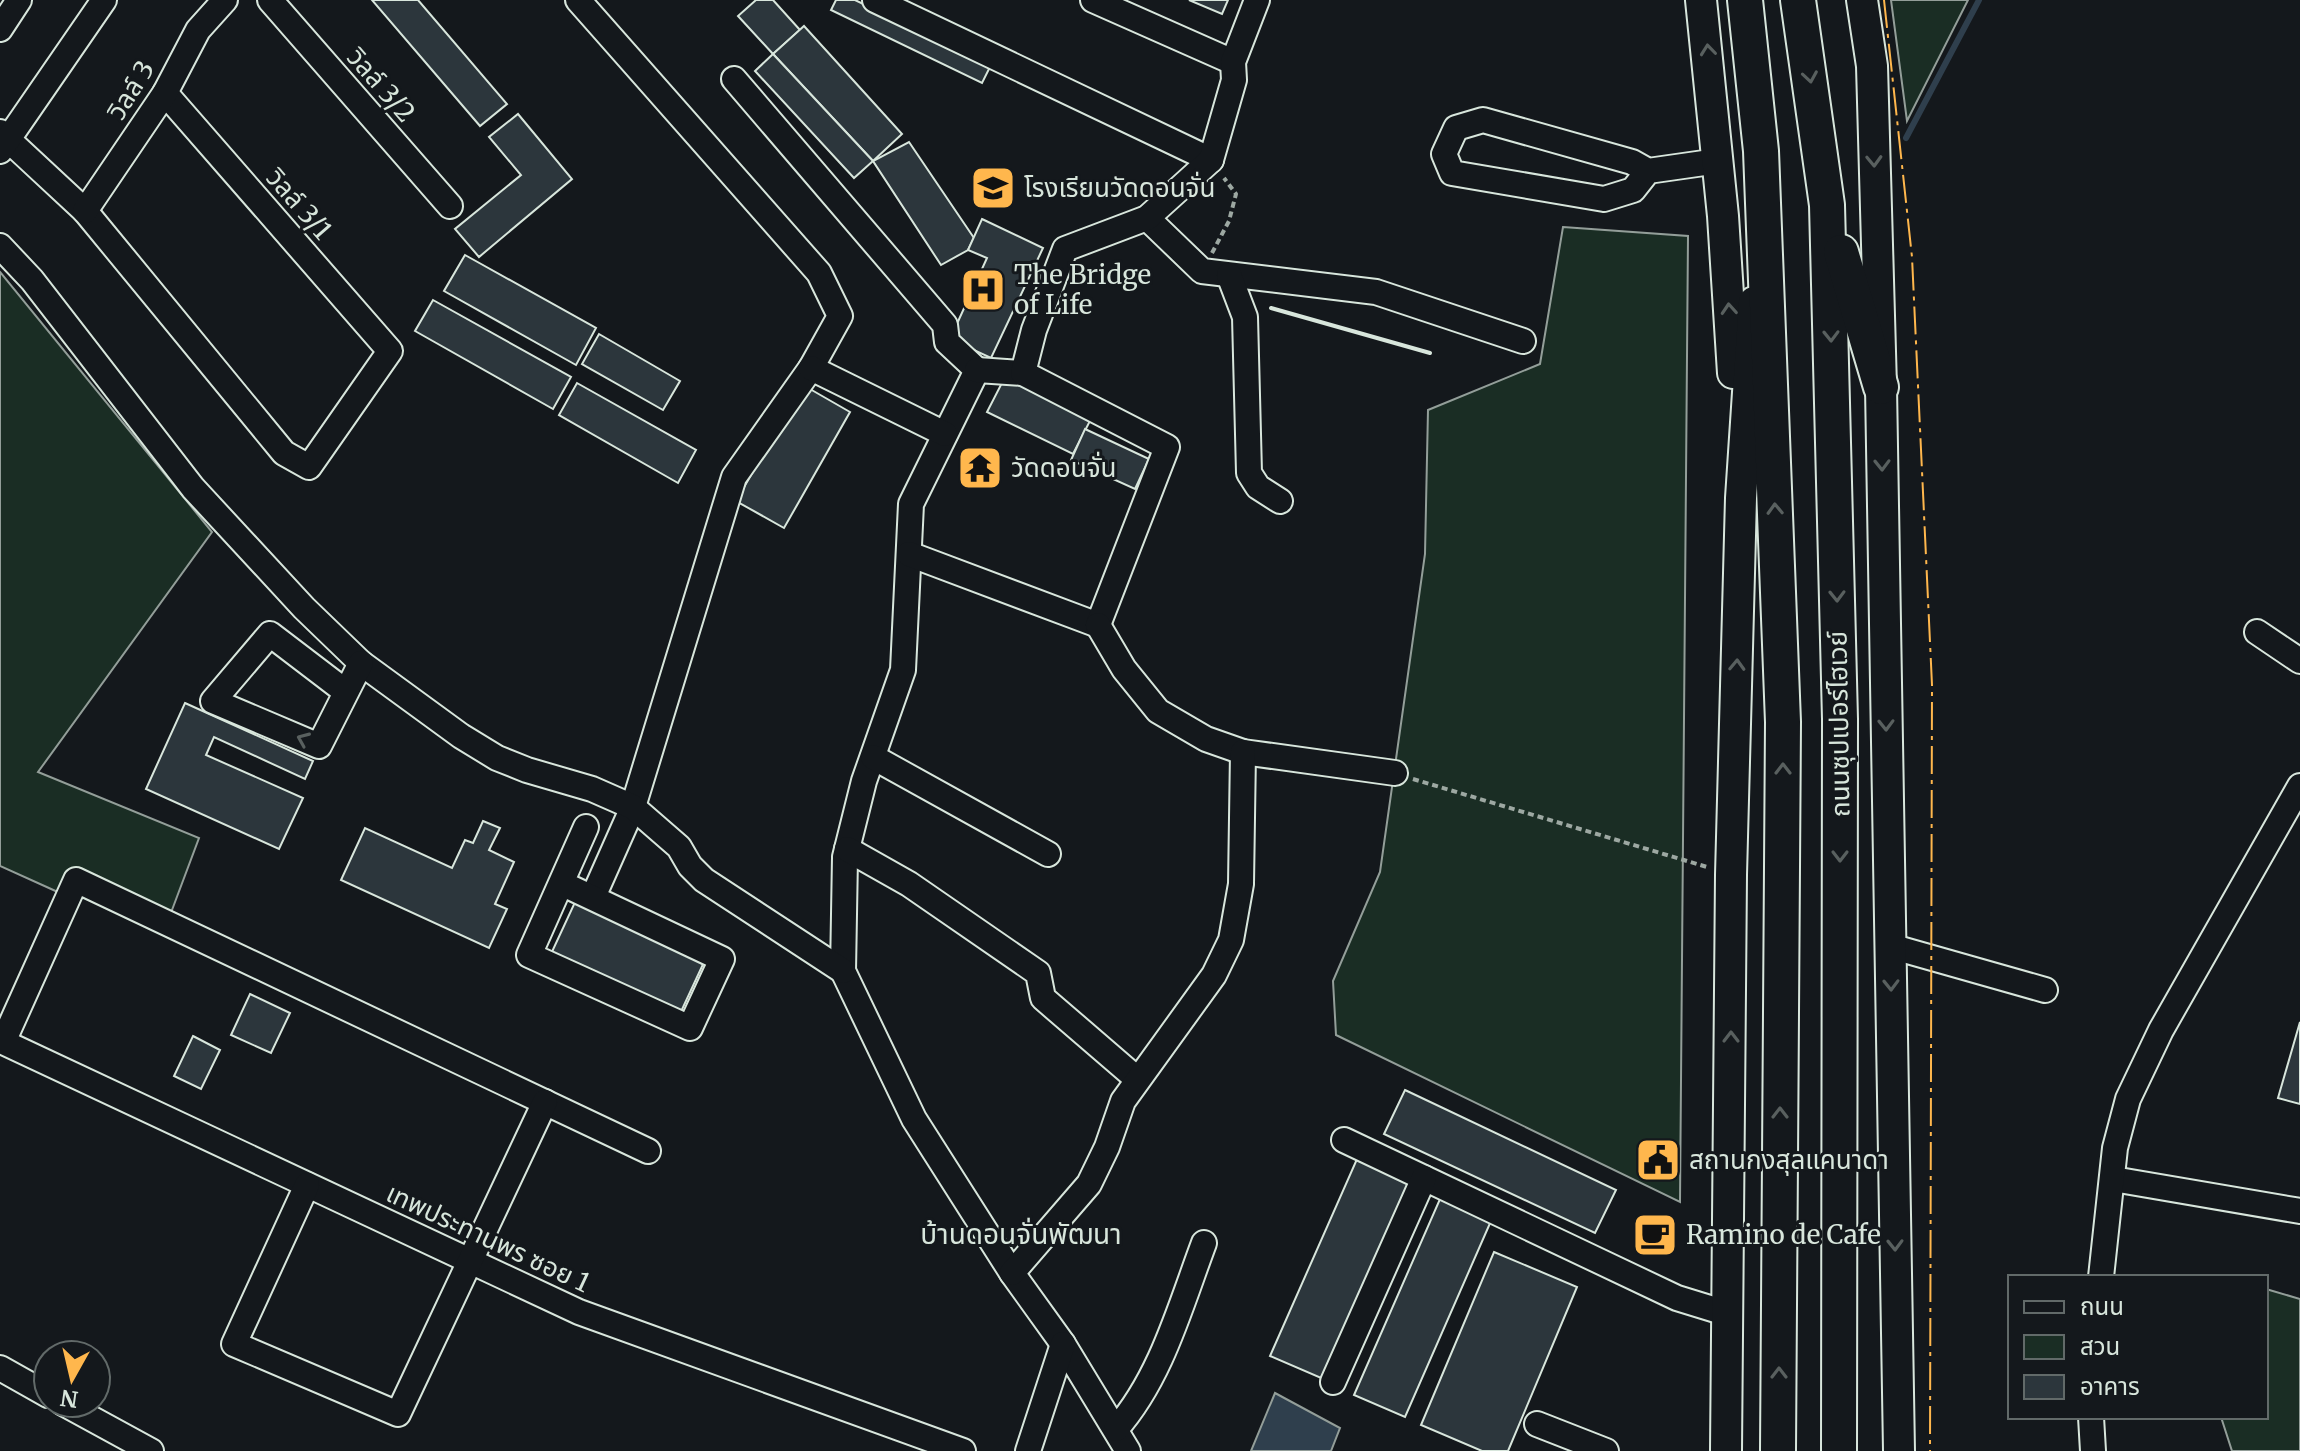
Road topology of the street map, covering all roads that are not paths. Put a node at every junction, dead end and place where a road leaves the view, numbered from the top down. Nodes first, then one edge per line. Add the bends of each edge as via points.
1 (19, 0) edge
2 (104, 0) edge
3 (225, 0) edge
4 (270, 0) edge
5 (578, 0) edge
6 (875, 0) edge
7 (1093, 0) edge
8 (1257, 0) edge
9 (1701, 0) edge
10 (1745, 0) edge
11 (1798, 0) edge
12 (1862, 0) edge
13 (0, 29) edge
14 (1233, 62) junction
15 (734, 79) dead end
16 (165, 93) junction
17 (3, 141) edge
18 (1211, 160) junction
19 (1718, 161) junction
20 (1648, 171) junction
21 (1762, 182) junction
22 (1827, 205) junction
23 (450, 206) dead end
24 (85, 211) junction
25 (1147, 218) junction
26 (0, 246) edge
27 (1229, 275) junction
28 (1523, 341) dead end
29 (811, 368) junction
30 (977, 370) junction
31 (1023, 373) junction
32 (1881, 387) junction
33 (945, 434) junction
34 (1741, 498) junction
35 (1280, 501) dead end
36 (909, 554) junction
37 (1098, 625) junction
38 (2257, 632) dead end
39 (2300, 661) edge
40 (361, 663) junction
41 (346, 692) junction
42 (1243, 752) junction
43 (873, 757) junction
44 (1395, 773) road end
45 (2300, 786) edge
46 (633, 807) junction
47 (586, 827) dead end
48 (847, 849) junction
49 (1048, 854) dead end
50 (561, 883) junction
51 (593, 897) junction
52 (1890, 946) junction
53 (843, 971) junction
54 (2045, 990) dead end
55 (1137, 1079) junction
56 (545, 1102) junction
57 (1344, 1140) dead end
58 (648, 1151) dead end
59 (1424, 1178) junction
60 (2113, 1179) junction
61 (307, 1185) junction
62 (2300, 1211) edge
63 (1204, 1243) dead end
64 (469, 1262) junction
65 (1012, 1273) junction
66 (2101, 1275) edge
67 (1729, 1314) junction
68 (1063, 1344) junction
69 (0, 1368) edge
70 (1333, 1382) dead end
71 (32, 1386) edge
72 (92, 1419) edge
73 (2091, 1419) edge
74 (1537, 1424) dead end
75 (1116, 1429) junction
76 (151, 1451) edge
77 (963, 1451) edge
78 (1028, 1451) edge
79 (1128, 1451) edge
80 (1606, 1451) edge
81 (1726, 1451) edge
82 (1778, 1451) edge
83 (1839, 1451) edge
84 (1899, 1451) edge
85 (2093, 1451) edge

1 - 13 street
2 - 17 street
3 - 16 street, วิลล์ 3 via 198,30
4 - 23 street, วิลล์ 3/2
5 - 29 street via 819,273 840,316
6 - 18 street
7 - 14 street
8 - 14 street
19 -> 9 main road
10 - 21 highway
11 -> 22 highway, ถนนซุปเปอร์ไฮเวย์
12 -> 32 main road via 1872,66
14 - 18 street via 1234,80
15 - 30 street via 945,325 947,342
16 - 24 street, วิลล์ 3
16 - 24 street, วิลล์ 3/1 via 390,351 309,467 284,453
17 - 24 street
18 - 25 street
19 - 20 street
34 -> 19 main road
20 - 20 street via 1633,190 1604,199 1452,173 1444,154 1456,128 1483,120
21 - 34 main road
82 -> 21 highway via 1783,722
22 - 32 highway
22 -> 83 highway, ถนนซุปเปอร์ไฮเวย์ via 1840,719
25 - 27 street via 1202,271
25 - 31 street via 1065,249
26 - 40 street via 193,488
27 - 28 street via 1376,292
27 - 35 street via 1245,317 1249,473 1258,487
29 - 33 street
29 - 46 street via 734,477
30 - 31 street
30 - 33 street
31 - 37 street via 1167,447
32 -> 52 main road
33 - 36 street via 911,504
67 -> 34 main road via 1731,875
36 - 37 street
36 - 43 street via 903,670
37 - 42 street via 1158,711 1206,739
38 - 39 street
40 - 41 street
40 - 46 street via 497,758
41 -> 41 street via 319,746 213,701 270,634
42 - 44 street
42 - 55 street via 1241,884 1231,940 1214,975
43 - 48 street
43 - 49 street
45 - 60 street via 2143,1062 2115,1148
46 - 51 street
46 - 53 street via 679,847 704,880
47 - 50 street
48 - 53 street
48 - 55 street via 909,884 1038,973 1043,998
50 - 51 street
50 - 51 street via 529,955 690,1028 722,959
52 - 54 street
52 -> 84 main road
53 - 65 street via 914,1119
55 - 65 street via 1089,1184
56 - 58 street
56 - 61 street, เทพประทานพร ซอย 1 via 76,880 3,1042
56 - 64 street
57 - 59 street
59 - 67 street via 1677,1298
59 - 70 street
60 - 62 street
60 - 66 street
61 - 64 street, เทพประทานพร ซอย 1
61 - 64 street via 234,1344 398,1414
63 - 75 street via 1158,1364
64 - 77 street, เทพประทานพร ซอย 1 via 579,1312
65 - 68 street
67 - 81 main road
68 - 75 street
68 - 78 street
69 - 71 street
72 - 76 street
73 - 85 street
74 - 80 street
75 - 79 street

